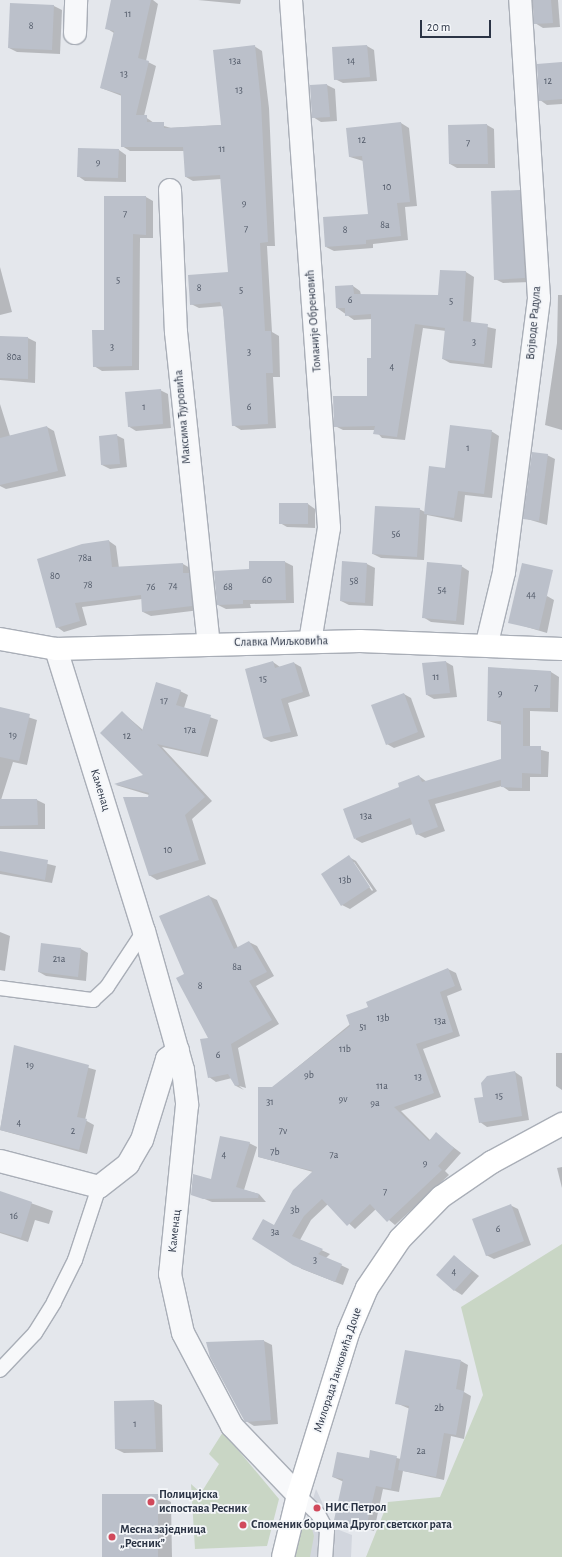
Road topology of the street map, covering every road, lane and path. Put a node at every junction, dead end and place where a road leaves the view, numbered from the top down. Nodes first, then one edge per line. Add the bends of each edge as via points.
1 (76, 0) edge
2 (291, 0) edge
3 (520, 0) edge
4 (75, 33) dead end
5 (170, 190) dead end
6 (0, 639) edge
7 (310, 641) junction
8 (487, 643) junction
9 (209, 644) junction
10 (56, 649) junction
11 (562, 649) edge
12 (144, 932) junction
13 (0, 988) edge
14 (178, 1050) junction
15 (562, 1124) edge
16 (0, 1161) edge
17 (100, 1187) junction
18 (0, 1370) edge
19 (298, 1496) junction
20 (283, 1557) edge
21 (325, 1557) edge

1 - 4 street
2 - 7 street, Томаније Обреновић via 329,528
3 - 8 street, Војводе Радула via 539,298 504,572
5 - 9 street, Максима Ђуровића via 180,379
6 - 10 street, Славка Миљковића
7 - 8 street, Славка Миљковића
7 - 9 street, Славка Миљковића
8 - 11 street, Славка Миљковића
9 - 10 street, Славка Миљковића
10 - 12 street, Каменац
12 - 13 lane via 107,988 93,1000
12 - 14 street, Каменац
14 - 17 street via 167,1059 142,1140 128,1164
14 - 19 street, Каменац via 186,1105 170,1274 179,1320 196,1363 221,1411
15 - 19 street, Милорада Јанковића Доце via 465,1179 418,1218 400,1238 356,1310
16 - 17 street
17 - 18 lane via 75,1260 54,1302 35,1333
19 - 20 street, Милорада Јанковића Доце
19 - 21 lane via 318,1514 327,1531

